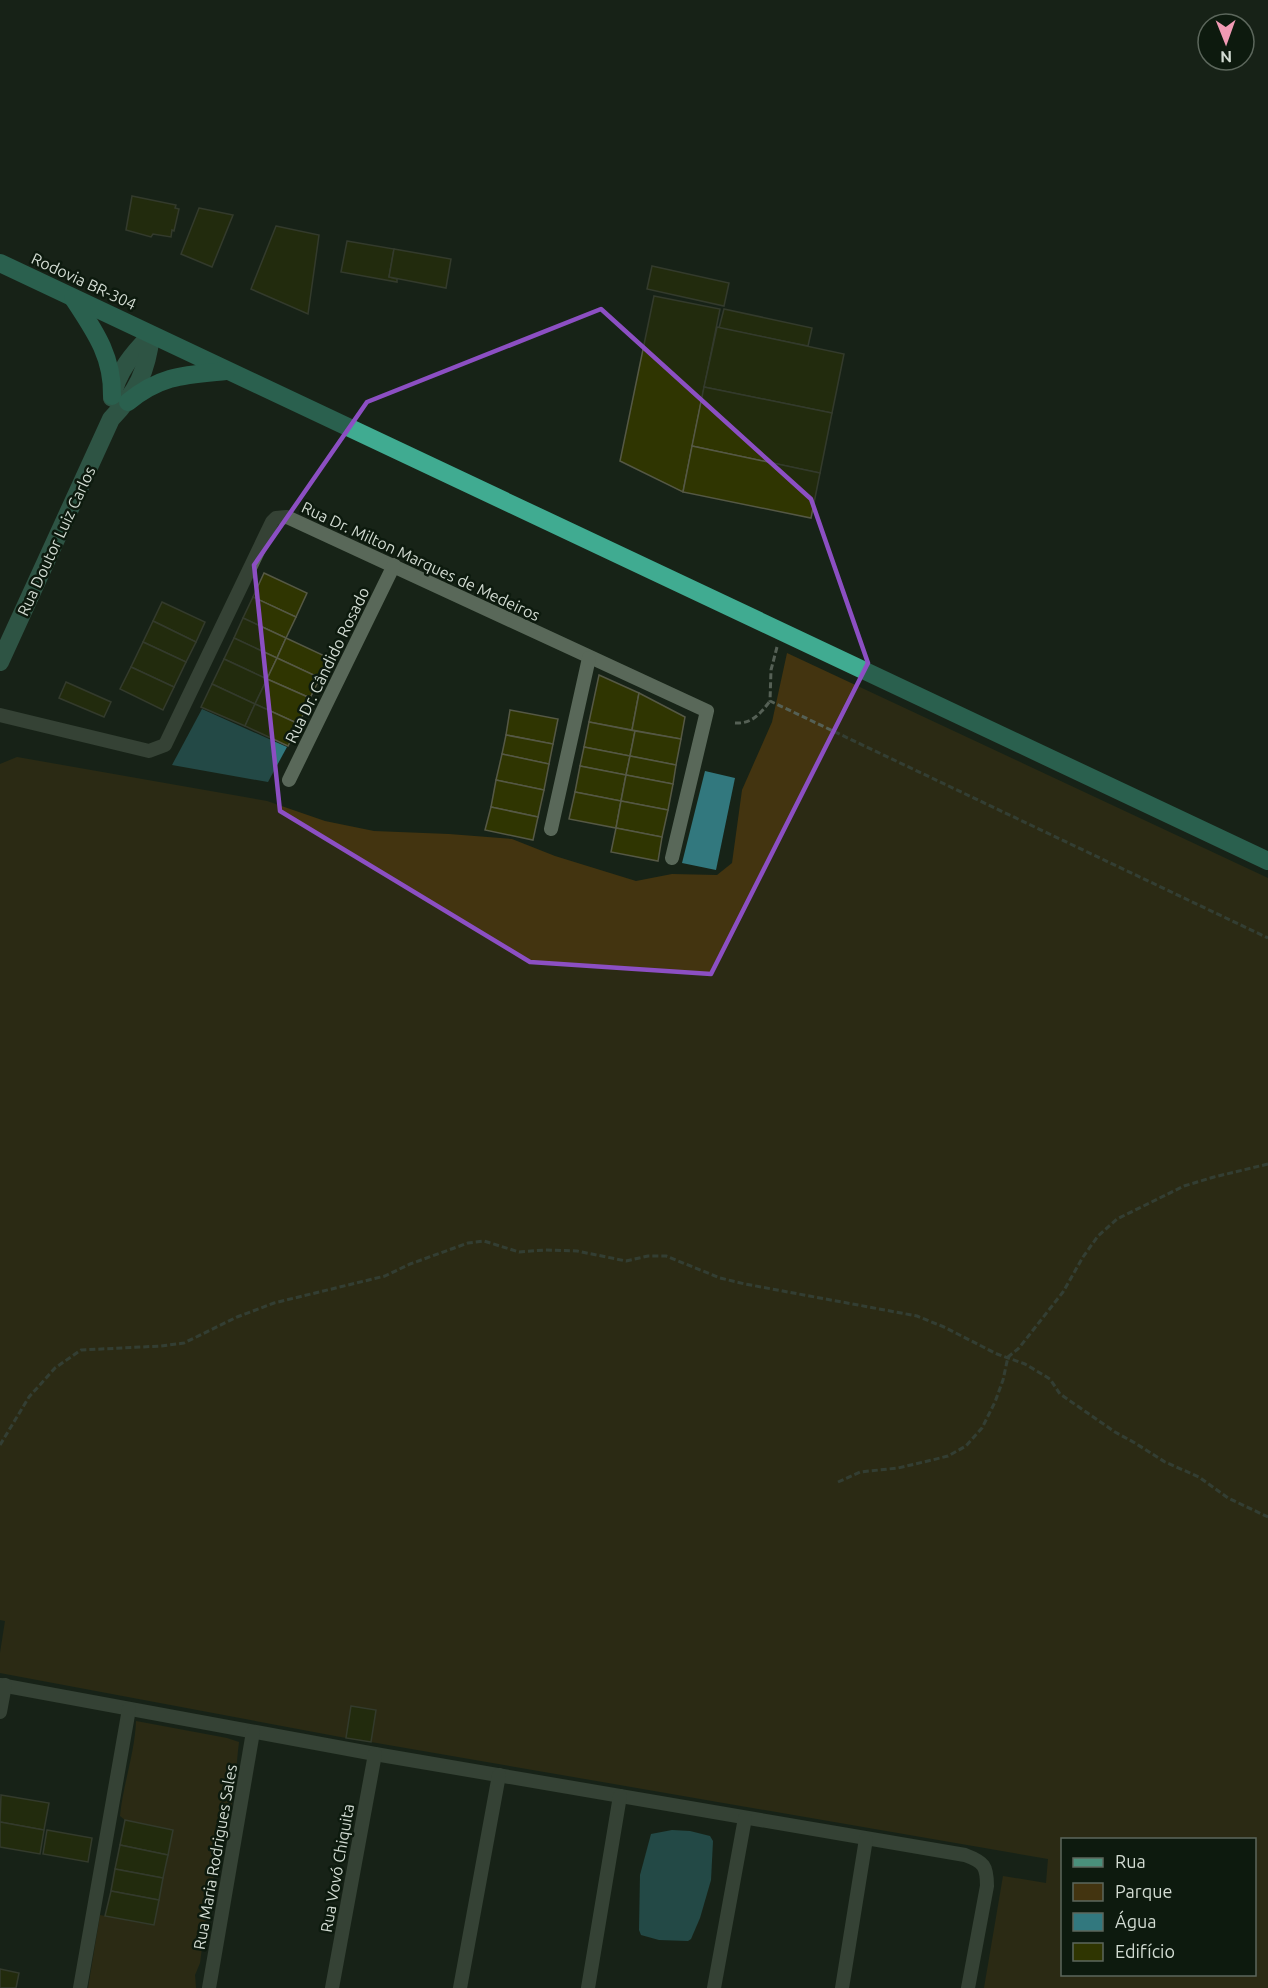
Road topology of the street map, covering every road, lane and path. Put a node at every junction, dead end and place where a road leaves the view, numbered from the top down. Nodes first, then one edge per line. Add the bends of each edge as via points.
1 (0, 263) edge
2 (73, 298) junction
3 (152, 334) junction
4 (228, 371) junction
5 (120, 399) junction
6 (394, 565) junction
7 (5, 640) edge
8 (778, 643) dead end
9 (589, 658) junction
10 (0, 662) edge
11 (770, 701) junction
12 (0, 715) edge
13 (735, 723) dead end
14 (289, 780) dead end
15 (551, 829) dead end
16 (672, 858) dead end
17 (1268, 861) edge
18 (1268, 938) edge
19 (1268, 1164) edge
20 (1008, 1357) junction
21 (0, 1445) edge
22 (838, 1482) dead end
23 (1268, 1517) edge
24 (2, 1685) edge
25 (129, 1709) junction
26 (0, 1712) edge
27 (253, 1732) junction
28 (375, 1754) junction
29 (499, 1774) junction
30 (620, 1796) junction
31 (745, 1818) junction
32 (866, 1839) junction
33 (80, 1988) edge
34 (209, 1988) edge
35 (332, 1988) edge
36 (460, 1988) edge
37 (588, 1988) edge
38 (714, 1988) edge
39 (842, 1988) edge
40 (968, 1988) edge

1 - 2 highway, Rodovia BR-304
2 - 3 highway, Rodovia BR-304
2 - 5 highway via 105,352
3 - 4 highway, Rodovia BR-304
3 - 5 main road via 124,366
4 - 5 highway via 158,381
4 - 17 highway, Rodovia BR-304
5 - 7 main road, Rua Doutor Luiz Carlos
6 - 9 street, Rua Dr. Milton Marques de Medeiros
6 - 12 street, Rua Dr. Milton Marques de Medeiros via 287,517 276,518 170,737 158,748 148,750
6 - 14 street, Rua Dr. Cândido Rosado
7 - 10 main road, Rua Doutor Luiz Carlos
8 - 11 path via 771,670
9 - 15 street
9 - 16 street, Rua Dr. Milton Marques de Medeiros via 707,711
11 - 13 path via 759,716
11 - 18 path
19 - 20 path via 1184,1186 1117,1219 1098,1236 1063,1292
20 - 21 path via 917,1316 720,1278 666,1256 626,1261 577,1251 519,1252 484,1241 468,1243 385,1276 274,1303 184,1343 81,1350 55,1368 29,1397
20 - 22 path via 995,1402 982,1428 966,1446 948,1456 860,1472
20 - 23 path via 1050,1379 1060,1394 1115,1432
24 - 25 street
24 - 26 street
25 - 27 street
25 - 33 street
27 - 28 street
27 - 34 street, Rua Maria Rodrigues Sales
28 - 29 street
28 - 35 street, Rua Vovó Chiquita
29 - 30 street
29 - 36 street
30 - 31 street
30 - 37 street
31 - 32 street
31 - 38 street
32 - 39 street
32 - 40 street via 965,1855 984,1865 987,1886

